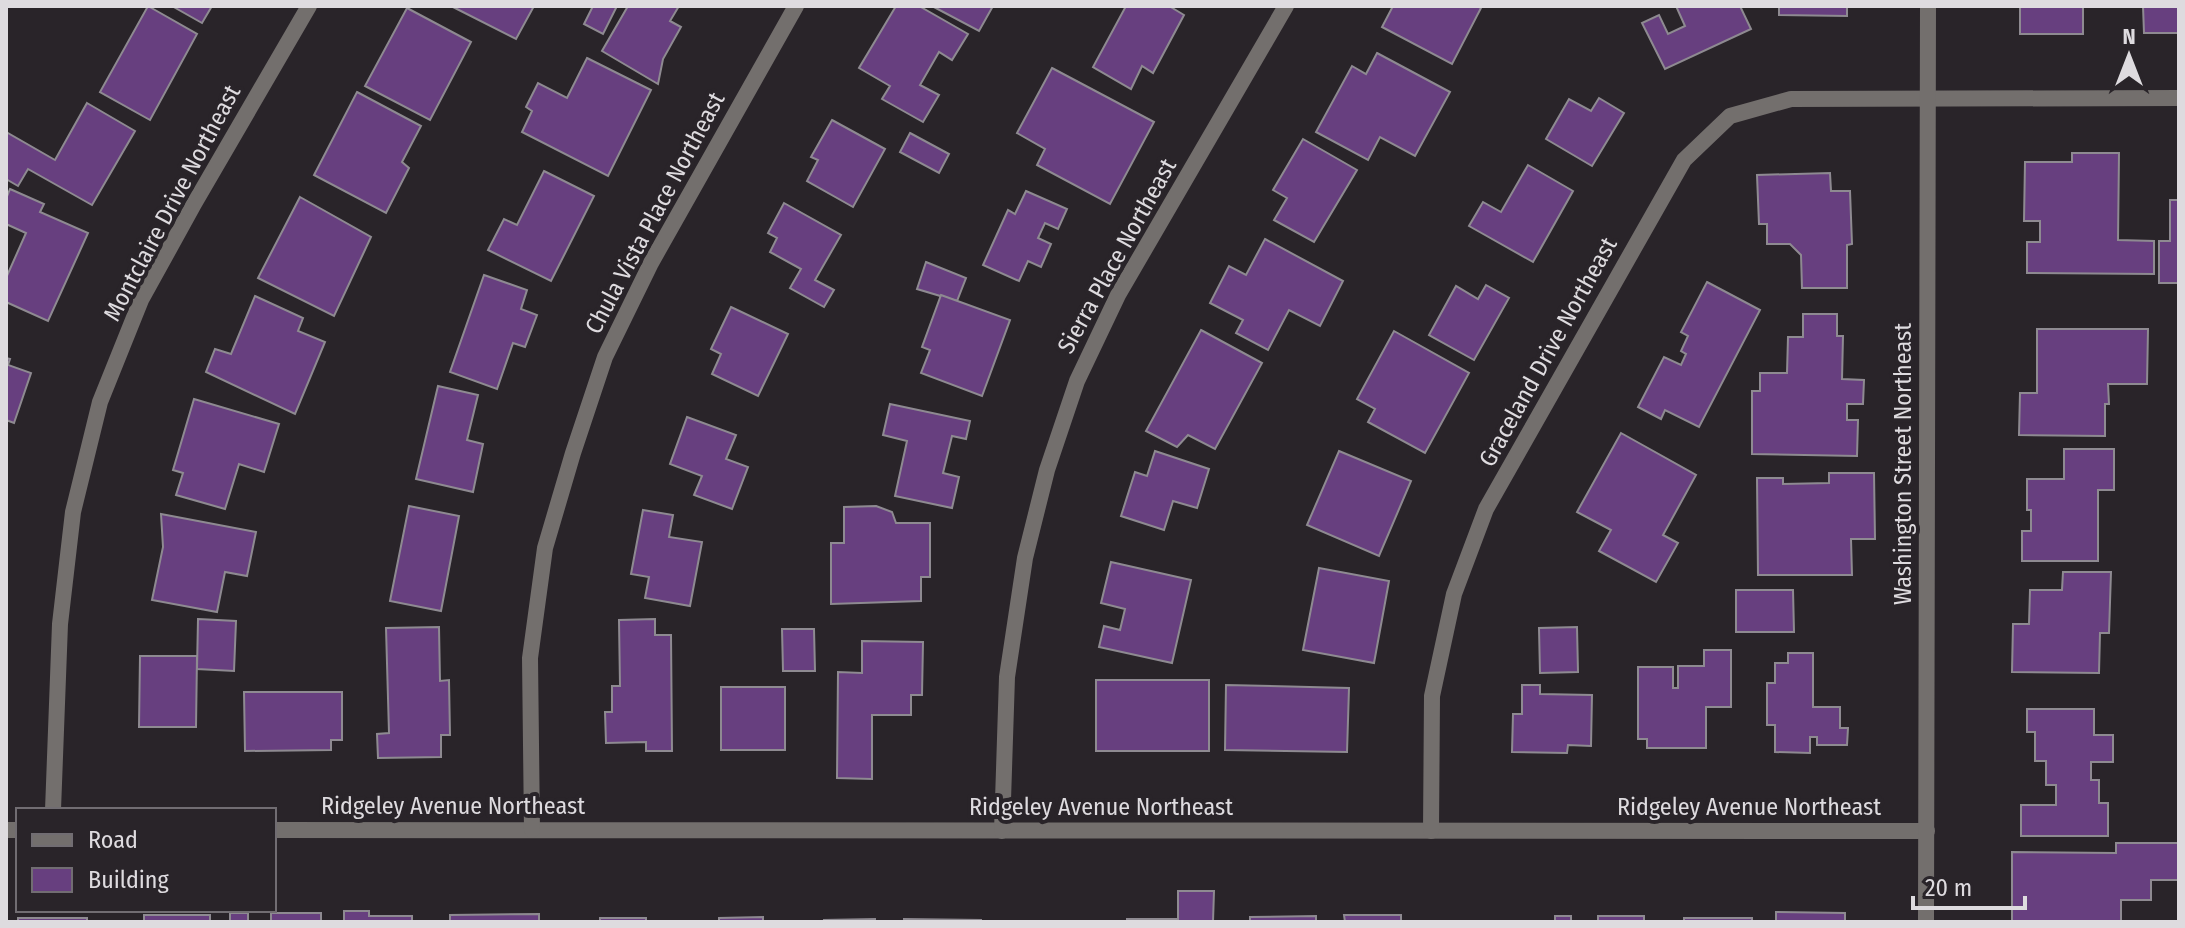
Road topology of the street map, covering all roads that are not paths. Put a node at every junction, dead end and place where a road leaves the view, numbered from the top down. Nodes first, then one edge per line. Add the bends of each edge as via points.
1 (309, 6) edge
2 (796, 6) edge
3 (1286, 6) edge
4 (1928, 6) edge
5 (1927, 97) junction
6 (2179, 98) edge
7 (53, 808) edge
8 (276, 830) edge
9 (532, 830) junction
10 (1002, 831) junction
11 (1431, 831) junction
12 (1927, 831) junction
13 (1926, 922) edge

1 - 7 street, Montclaire Drive Northeast via 141,300 100,402 73,512 60,624
2 - 9 street, Chula Vista Place Northeast via 651,263 605,357 573,453 545,548 530,658
3 - 10 street, Sierra Place Northeast via 1118,295 1077,381 1025,558 1007,677
4 - 5 street, Washington Street Northeast
5 - 6 street, Graceland Drive Northeast
5 - 11 street, Graceland Drive Northeast via 1791,99 1730,116 1684,160 1486,509 1454,594 1432,696
5 - 12 street, Washington Street Northeast
8 - 9 street, Ridgeley Avenue Northeast
9 - 10 street, Ridgeley Avenue Northeast
10 - 11 street, Ridgeley Avenue Northeast
11 - 12 street, Ridgeley Avenue Northeast
12 - 13 street, Washington Street Northeast

